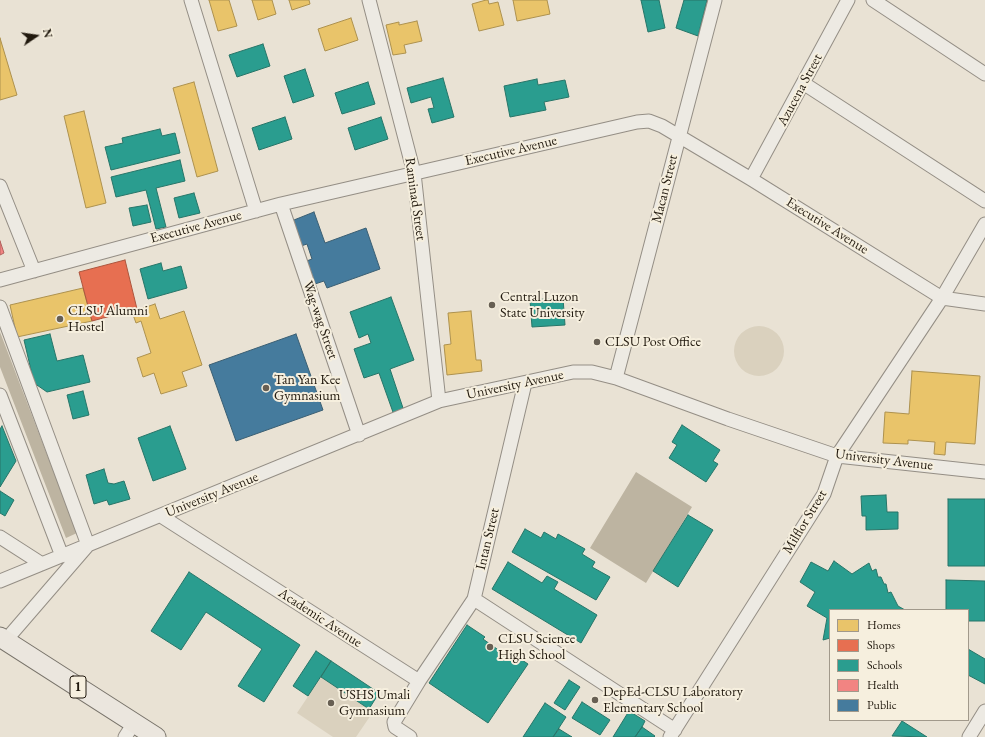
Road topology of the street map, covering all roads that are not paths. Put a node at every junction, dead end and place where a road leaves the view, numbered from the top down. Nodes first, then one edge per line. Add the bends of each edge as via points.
1 (191, 0) edge
2 (369, 0) edge
3 (715, 0) edge
4 (848, 0) edge
5 (872, 0) edge
6 (985, 74) edge
7 (803, 83) junction
8 (678, 136) junction
9 (414, 173) junction
10 (751, 180) junction
11 (0, 186) edge
12 (985, 201) edge
13 (281, 204) junction
14 (256, 211) junction
15 (985, 224) edge
16 (34, 271) junction
17 (0, 280) edge
18 (942, 298) junction
19 (985, 304) edge
20 (0, 308) edge
21 (616, 378) junction
22 (525, 383) junction
23 (0, 395) edge
24 (438, 401) junction
25 (359, 435) junction
26 (837, 456) junction
27 (985, 472) edge
28 (161, 516) junction
29 (0, 537) edge
30 (88, 545) junction
31 (62, 556) junction
32 (42, 564) junction
33 (0, 581) edge
34 (474, 599) junction
35 (3, 638) edge
36 (419, 681) junction
37 (985, 711) edge
38 (129, 730) edge
39 (673, 733) edge
40 (156, 737) edge
41 (410, 737) edge
42 (969, 737) edge

1 - 14 street
2 - 9 street, Raminad Street
3 - 8 street, Macan Street
4 - 7 street, Azucena Street
5 - 6 street
7 - 10 street, Azucena Street
7 - 12 street
8 - 9 street, Executive Avenue via 655,123 644,121
8 - 10 street, Executive Avenue
8 - 21 street, Macan Street
9 - 13 street, Executive Avenue
9 - 24 street, Raminad Street
10 - 18 street, Executive Avenue
11 - 16 street
13 - 14 street, Executive Avenue
13 - 25 street, Wag-wag Street
14 - 16 street, Executive Avenue
15 - 18 street, Milflor Street
16 - 17 street, Executive Avenue
18 - 19 street, Executive Avenue
18 - 26 street, Milflor Street
20 - 30 street
21 - 22 street, University Avenue via 584,371
21 - 26 street, University Avenue
22 - 24 street, University Avenue
22 - 34 street, Intan Street
23 - 31 street
24 - 25 street, University Avenue
25 - 28 street, University Avenue
26 - 27 street, University Avenue
26 - 39 street, Milflor Street via 824,494
28 - 30 street, University Avenue
28 - 36 street, Academic Avenue
29 - 32 street
30 - 31 street, University Avenue
30 - 35 street
31 - 32 street, University Avenue
32 - 33 street, University Avenue
34 - 36 street, Intan Street
34 - 39 street
35 - 38 highway, 1
36 - 41 street via 394,722 395,727
37 - 42 street
38 - 40 highway, 1

